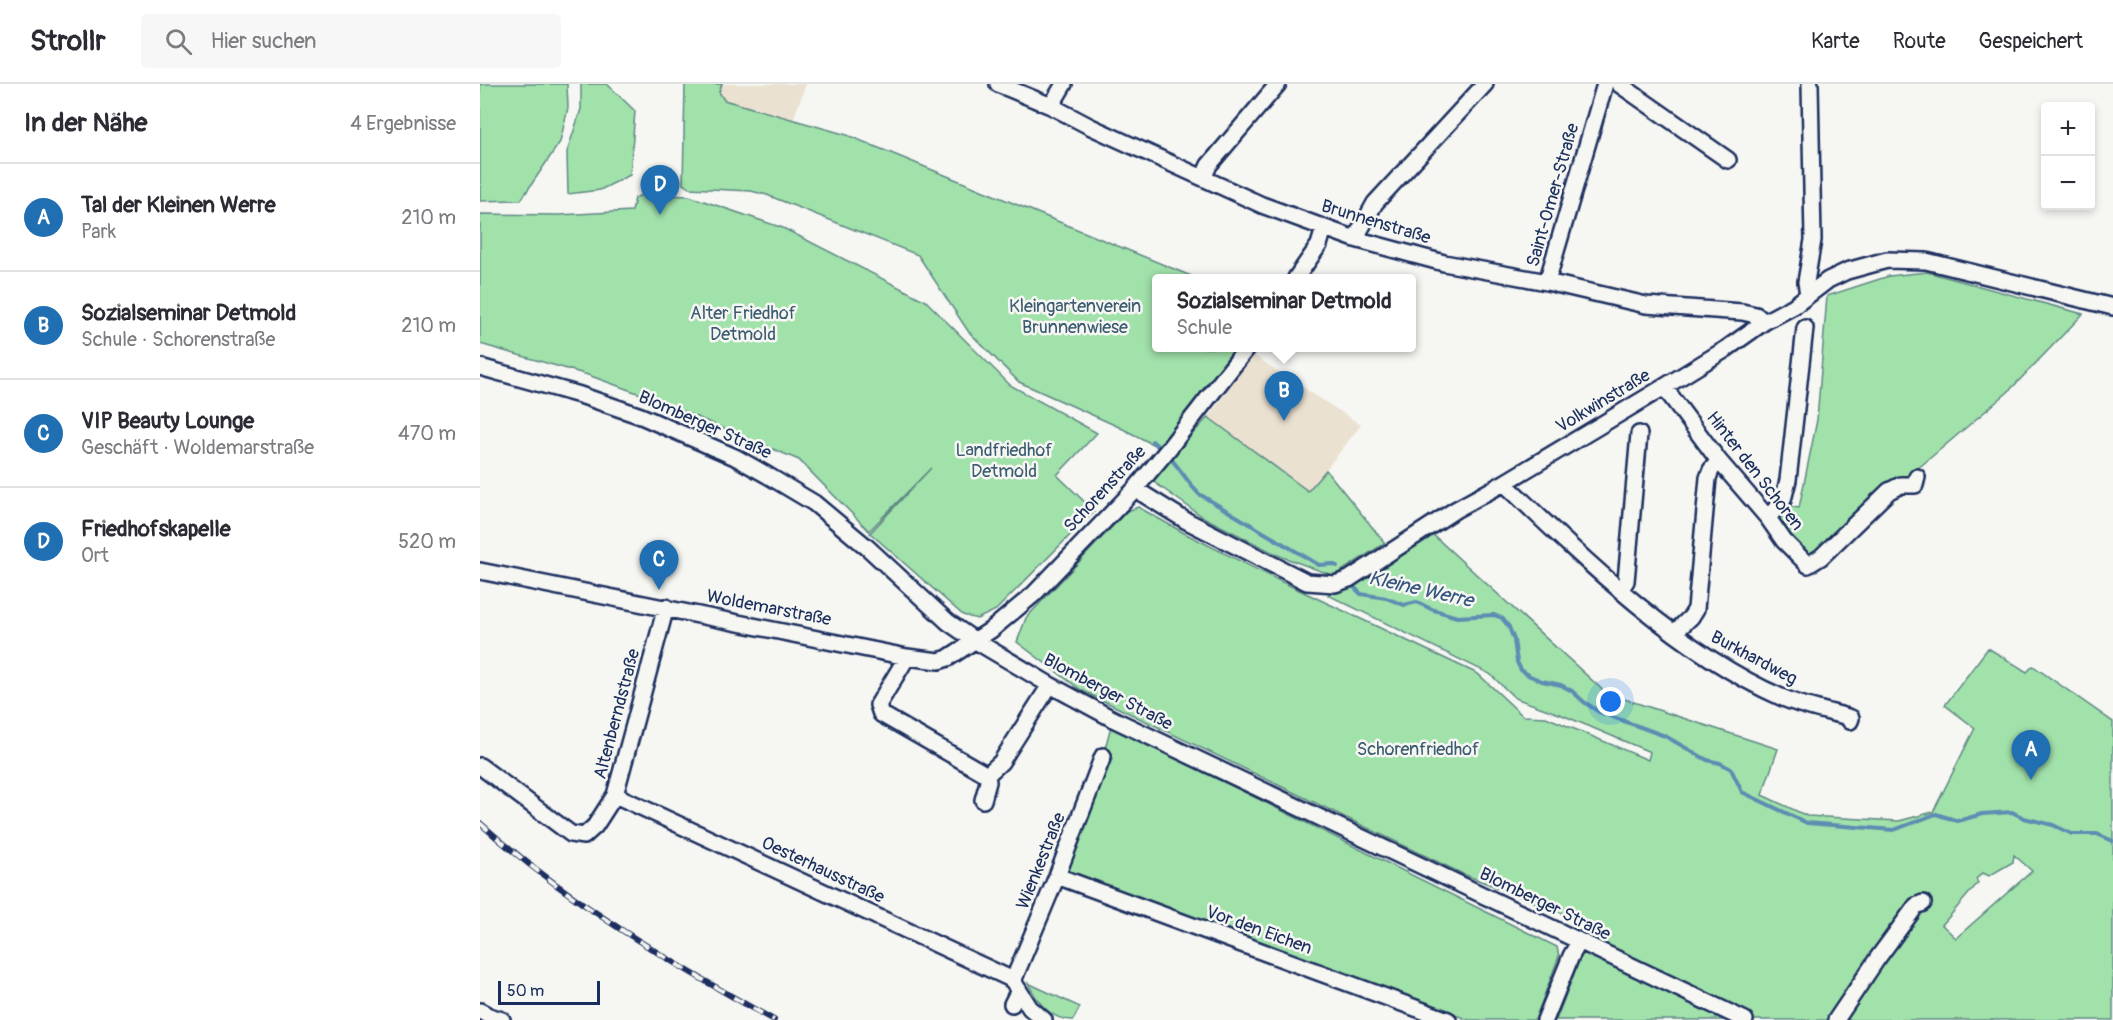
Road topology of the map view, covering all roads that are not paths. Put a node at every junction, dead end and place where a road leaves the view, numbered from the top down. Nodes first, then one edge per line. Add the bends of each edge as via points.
1 (998, 84) edge
2 (1064, 84) edge
3 (1278, 84) edge
4 (1485, 84) edge
5 (1605, 84) edge
6 (1619, 84) edge
7 (1810, 84) edge
8 (1051, 105) junction
9 (1728, 159) dead end
10 (1203, 178) junction
11 (1324, 228) junction
12 (1355, 239) junction
13 (1299, 274) edge
14 (1547, 282) junction
15 (1808, 294) junction
16 (2113, 306) edge
17 (1764, 322) junction
18 (1805, 328) dead end
19 (1244, 352) edge
20 (480, 367) edge
21 (1664, 387) junction
22 (1639, 434) dead end
23 (1719, 461) junction
24 (1917, 477) dead end
25 (1504, 483) junction
26 (1135, 489) junction
27 (1768, 518) junction
28 (480, 570) edge
29 (1620, 590) junction
30 (666, 607) junction
31 (1675, 632) junction
32 (974, 640) junction
33 (908, 657) junction
34 (1050, 685) junction
35 (1850, 721) dead end
36 (1103, 756) dead end
37 (480, 766) edge
38 (987, 775) junction
39 (615, 795) junction
40 (983, 800) dead end
41 (1057, 876) junction
42 (1923, 903) dead end
43 (1579, 942) junction
44 (1015, 991) junction
45 (1044, 1020) edge
46 (1448, 1020) edge
47 (1545, 1020) edge
48 (1744, 1020) edge
49 (1836, 1020) edge

1 - 8 street, Brunnenstraße
2 - 8 street
3 - 10 street via 1209,165
4 - 12 street via 1375,203
5 - 14 street, Saint-Omer-Straße
6 - 9 street
7 - 15 street via 1813,240 1806,282
8 - 10 street, Brunnenstraße
10 - 11 street, Brunnenstraße
11 - 12 street, Brunnenstraße
11 - 13 street via 1319,244
12 - 14 street, Brunnenstraße via 1444,263
14 - 17 street, Brunnenstraße via 1646,305 1742,312 1756,315
15 - 16 street, Volkwinstraße via 1847,271 1887,260 1908,260
15 - 17 street, Volkwinstraße
17 - 21 street, Volkwinstraße
18 - 27 street via 1786,490
19 - 26 street, Schorenstraße
20 - 32 street, Blomberger Straße via 641,416 751,466 814,503 948,622
21 - 23 street, Hinter den Schoren
21 - 25 street, Volkwinstraße
22 - 29 street via 1626,581
23 - 27 street, Hinter den Schoren
23 - 31 street via 1708,478 1696,609
24 - 27 street, Hinter den Schoren via 1915,484 1889,491 1808,565
25 - 26 street, Volkwinstraße via 1335,584 1307,582 1194,529
25 - 29 street, Burkhardweg
26 - 32 street, Schorenstraße via 1034,594
28 - 30 street, Woldemarstraße
29 - 31 street, Burkhardweg
30 - 33 street, Woldemarstraße
30 - 39 street, Altenberndstraße
31 - 35 street, Burkhardweg via 1721,665 1782,698 1851,718
32 - 33 street, Woldemarstraße via 939,661
32 - 34 street, Blomberger Straße
33 - 38 street via 878,705 881,714
34 - 38 street via 1001,762
34 - 43 street, Blomberger Straße via 1113,719
36 - 41 street, Wienkestraße
37 - 39 street, Altenberndstraße via 571,834 584,836
38 - 40 street
39 - 44 street, Oesterhausstraße
41 - 44 street, Wienkestraße
41 - 46 street, Vor den Eichen
42 - 49 street via 1916,906 1876,959
43 - 47 street
43 - 48 street, Blomberger Straße
44 - 45 street

